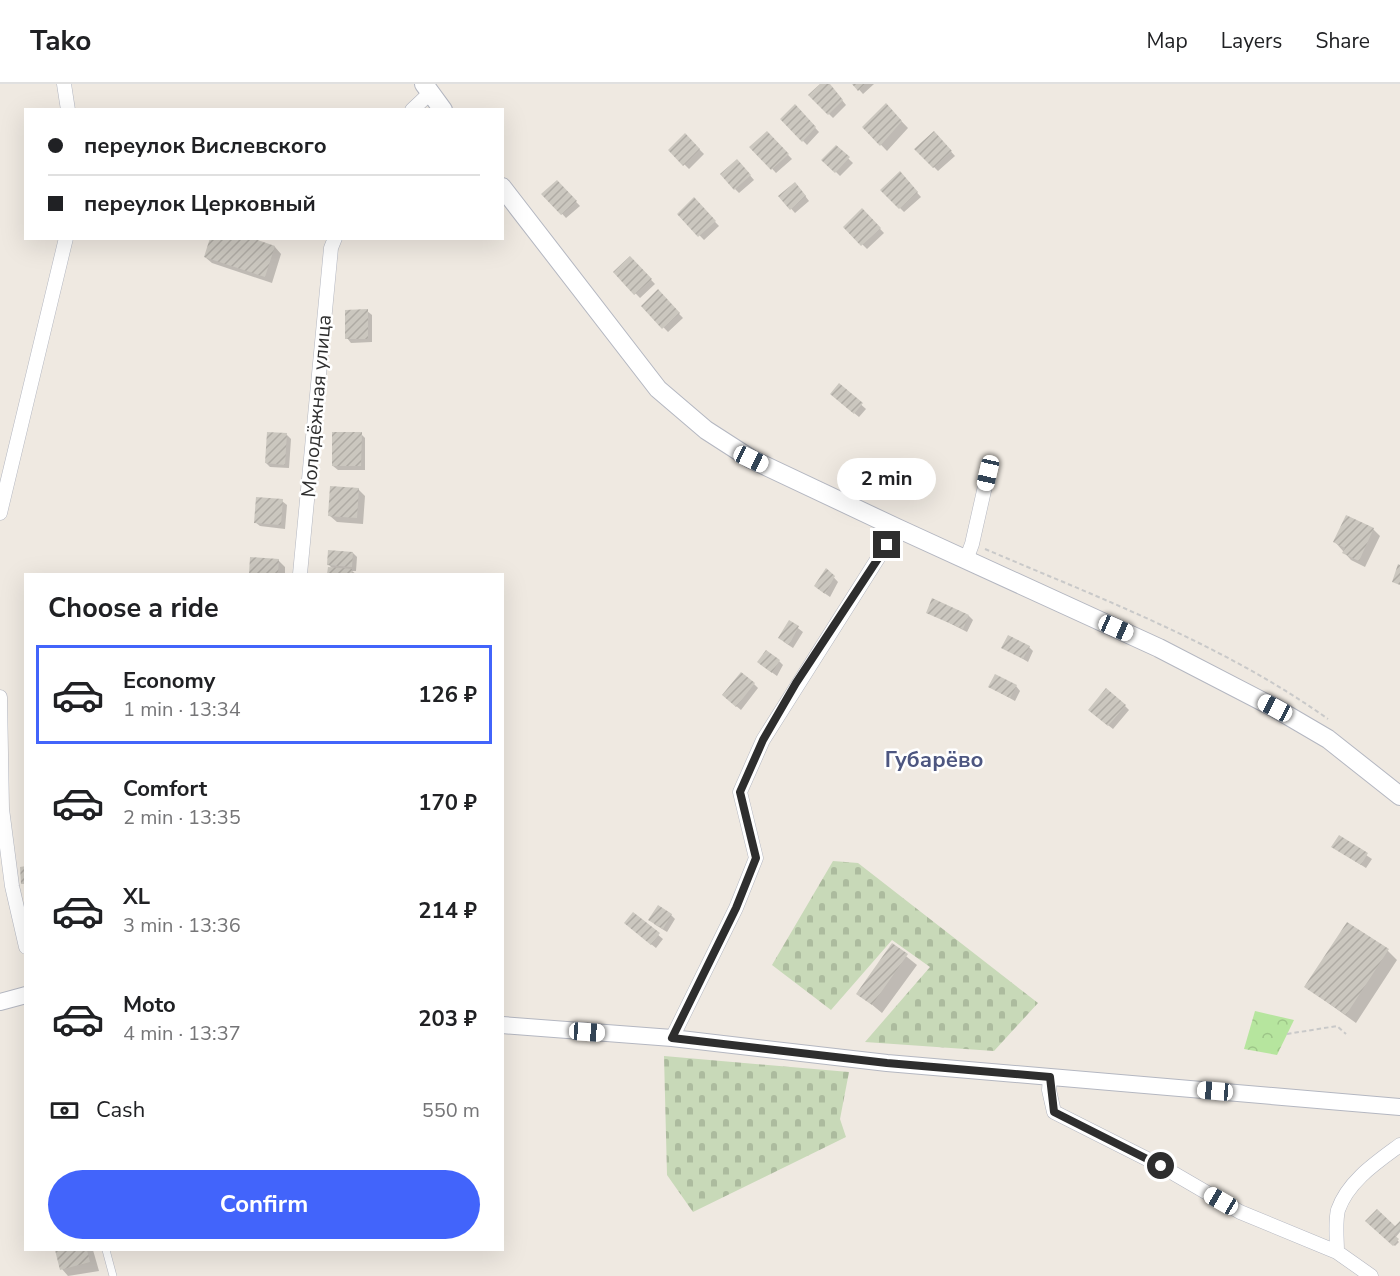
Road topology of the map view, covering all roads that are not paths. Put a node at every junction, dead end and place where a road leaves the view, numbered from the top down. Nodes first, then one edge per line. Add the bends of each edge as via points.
1 (64, 84) edge
2 (427, 89) edge
3 (68, 108) edge
4 (413, 108) edge
5 (441, 108) edge
6 (504, 189) edge
7 (66, 240) edge
8 (330, 242) edge
9 (988, 473) dead end
10 (0, 513) edge
11 (897, 528) junction
12 (969, 552) junction
13 (300, 573) edge
14 (0, 697) edge
15 (1400, 796) edge
16 (24, 938) edge
17 (24, 996) edge
18 (0, 1002) edge
19 (504, 1025) edge
20 (672, 1038) junction
21 (1050, 1077) junction
22 (1400, 1107) edge
23 (1400, 1145) edge
24 (106, 1251) edge
25 (1337, 1252) junction
26 (113, 1276) edge
27 (1371, 1276) edge

1 - 3 street
2 - 4 street
2 - 5 main road
6 - 11 main road via 636,362 658,388 706,430 751,459
7 - 10 street
8 - 13 street, Молодёжная улица
9 - 12 street
11 - 12 main road
11 - 20 street via 785,702 740,792 756,858 736,908
12 - 15 main road via 1275,708 1328,739
14 - 16 street via 2,809 12,886
17 - 18 street
19 - 20 street
20 - 21 street
21 - 22 street
21 - 25 street via 1054,1112 1161,1166 1240,1212
23 - 25 street via 1367,1170 1349,1190 1338,1210
24 - 26 lane
25 - 27 street

